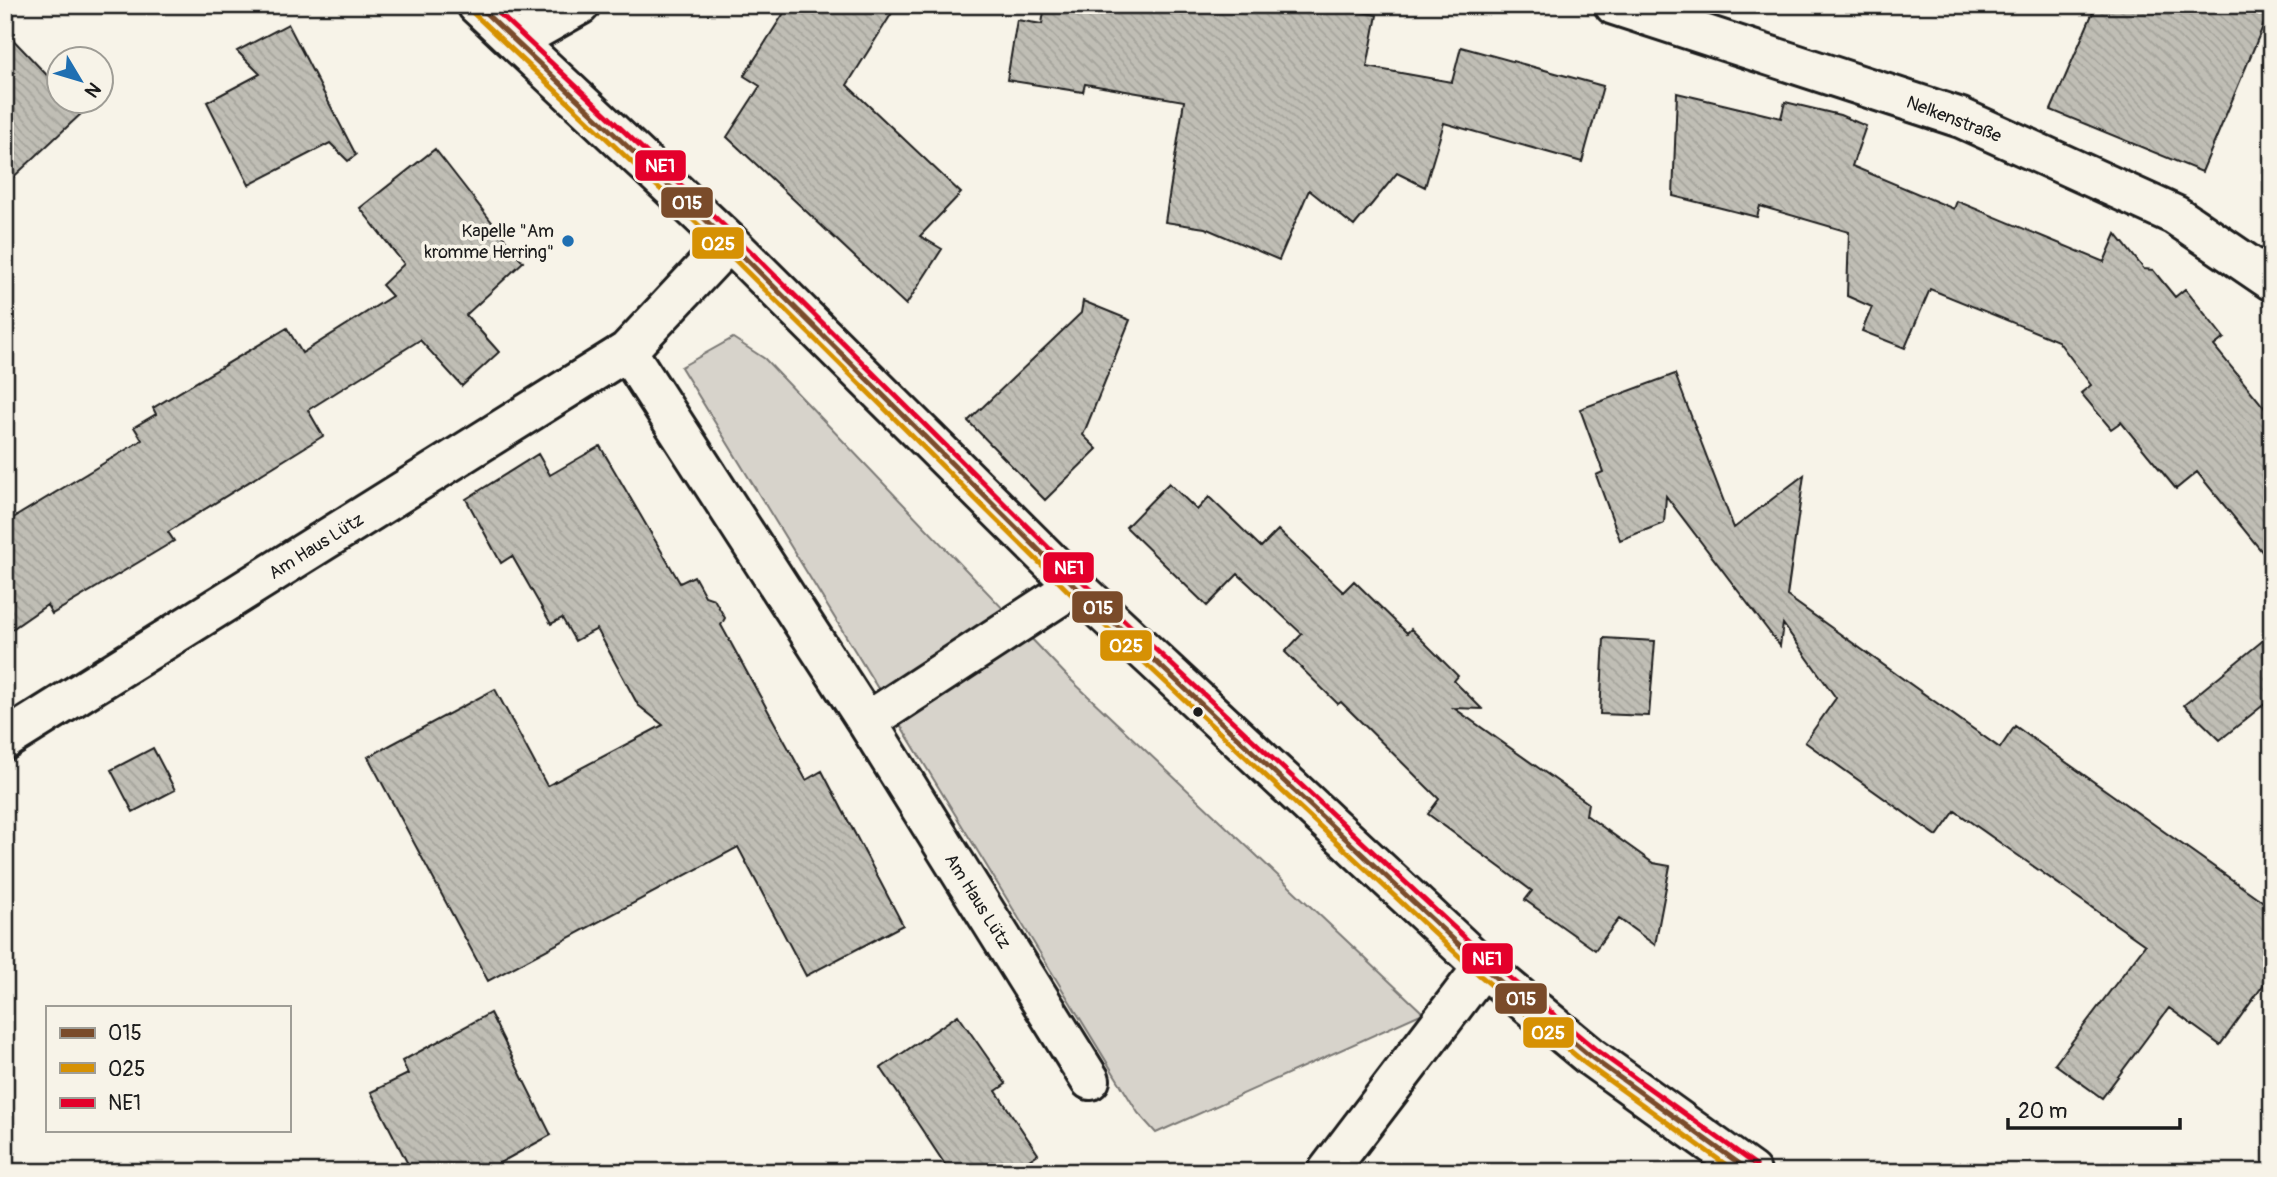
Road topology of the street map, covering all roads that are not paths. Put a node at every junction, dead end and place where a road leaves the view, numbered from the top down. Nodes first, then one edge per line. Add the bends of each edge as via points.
1 (477, 5) edge
2 (580, 5) edge
3 (1614, 5) edge
4 (516, 41) junction
5 (729, 242) junction
6 (2272, 281) edge
7 (627, 351) junction
8 (1075, 586) junction
9 (867, 722) junction
10 (5, 740) edge
11 (1483, 967) junction
12 (1090, 1080) dead end
13 (1327, 1172) edge
14 (1751, 1172) edge

1 - 4 street
2 - 4 street
3 - 6 street, Nelkenstraße via 1961,118 2175,215
4 - 5 street
5 - 7 street, Am Haus Lütz
5 - 8 street
7 - 9 street, Am Haus Lütz
7 - 10 street, Am Haus Lütz
8 - 9 street
8 - 11 street
9 - 12 street, Am Haus Lütz
11 - 13 street
11 - 14 street via 1591,1057

